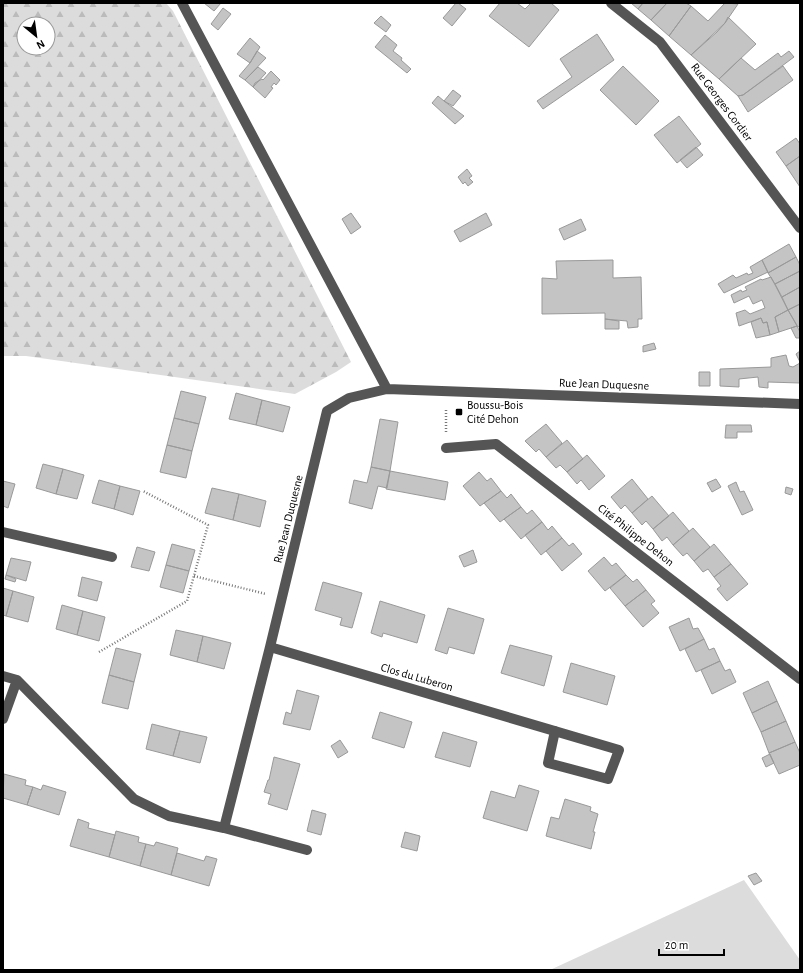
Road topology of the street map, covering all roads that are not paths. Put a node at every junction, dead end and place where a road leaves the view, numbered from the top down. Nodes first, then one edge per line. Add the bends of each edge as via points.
1 (182, 3) edge
2 (611, 3) edge
3 (800, 228) edge
4 (387, 389) junction
5 (800, 404) edge
6 (446, 448) dead end
7 (3, 532) edge
8 (112, 557) dead end
9 (270, 647) junction
10 (3, 676) edge
11 (800, 679) edge
12 (17, 680) junction
13 (3, 719) edge
14 (555, 731) junction
15 (224, 828) junction
16 (307, 850) dead end

1 - 4 street
2 - 3 street, Rue Georges Cordier via 660,42
4 - 5 street, Rue Jean Duquesne
4 - 9 street, Rue Jean Duquesne via 349,398 327,411
6 - 11 street, Cité Philippe Dehon via 496,444
7 - 8 street
9 - 14 street, Clos du Luberon
9 - 15 street, Rue Jean Duquesne
10 - 12 street
12 - 13 street
12 - 15 street via 134,799 169,816
14 - 14 street, Clos du Luberon via 619,750 608,779 548,764
15 - 16 street

